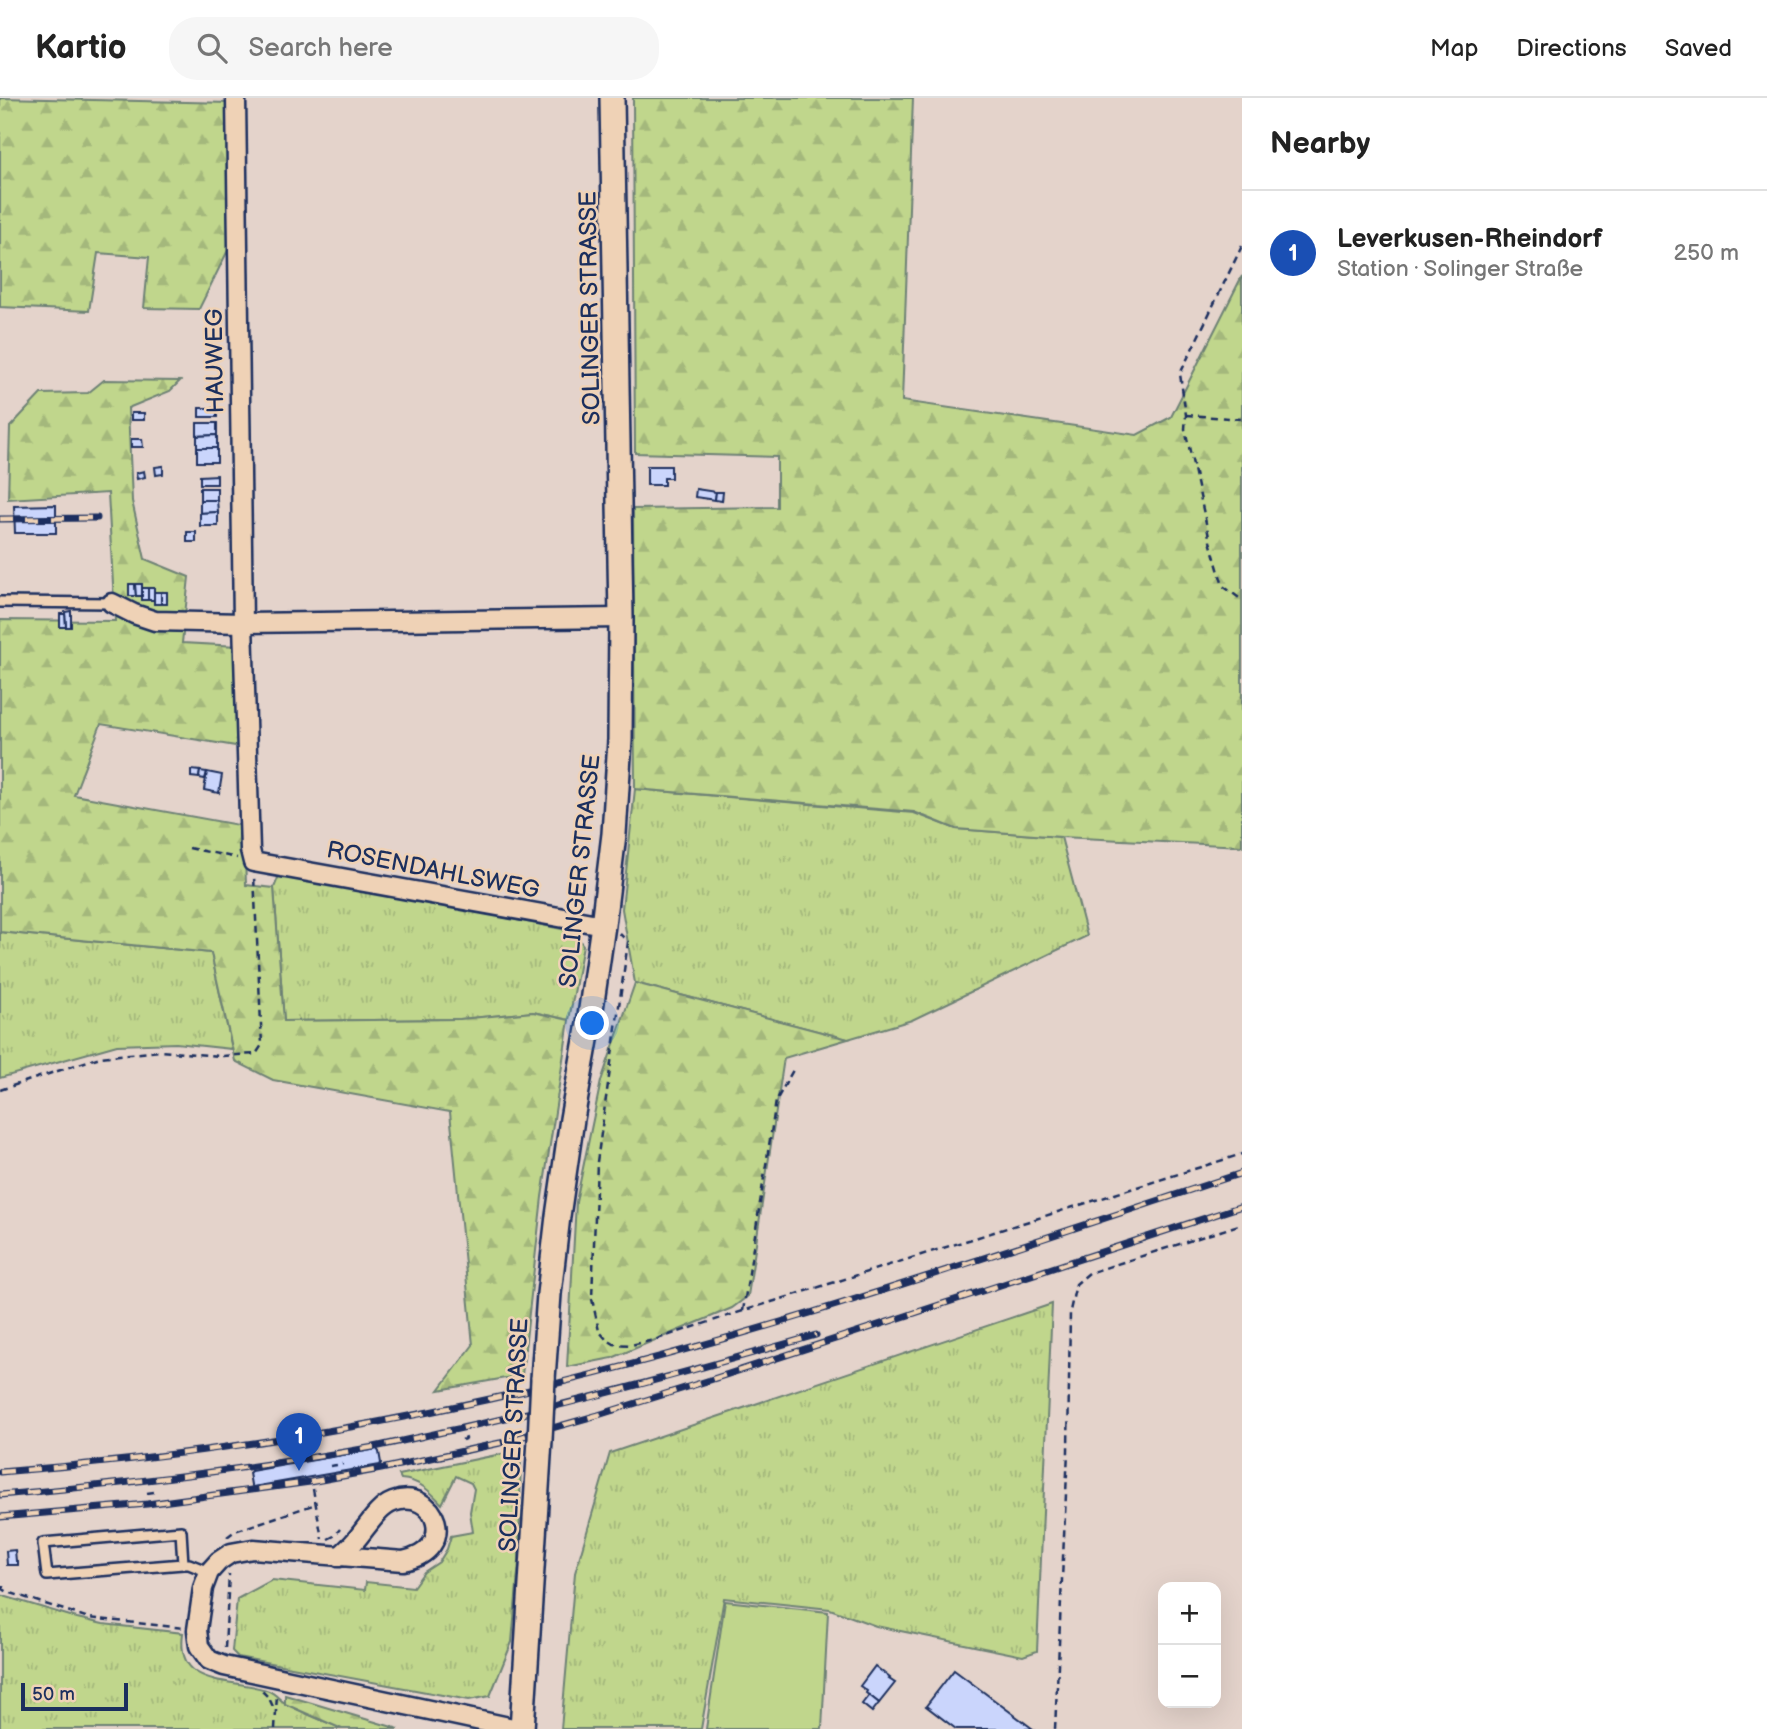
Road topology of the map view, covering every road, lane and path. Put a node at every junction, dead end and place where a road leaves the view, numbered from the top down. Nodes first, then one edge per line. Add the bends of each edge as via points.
1 (236, 98) edge
2 (612, 98) edge
3 (1242, 246) edge
4 (1186, 415) junction
5 (1242, 419) edge
6 (1242, 600) edge
7 (0, 602) edge
8 (112, 603) joint
9 (621, 618) junction
10 (243, 624) junction
11 (189, 848) dead end
12 (253, 862) junction
13 (603, 925) junction
14 (793, 1070) dead end
15 (0, 1090) edge
16 (1242, 1154) edge
17 (1242, 1224) edge
18 (743, 1311) junction
19 (467, 1438) dead end
20 (462, 1440) dead end
21 (343, 1464) dead end
22 (330, 1466) dead end
23 (313, 1489) dead end
24 (154, 1492) dead end
25 (147, 1493) dead end
26 (316, 1504) junction
27 (320, 1528) dead end
28 (340, 1530) dead end
29 (323, 1541) dead end
30 (231, 1553) junction
31 (339, 1557) junction
32 (183, 1564) junction
33 (209, 1572) junction
34 (3, 1586) dead end
35 (197, 1630) junction
36 (224, 1666) junction
37 (278, 1678) junction
38 (257, 1686) dead end
39 (275, 1712) junction
40 (275, 1729) edge
41 (520, 1729) edge
42 (1055, 1729) edge

1 - 10 street, HAUWEG
2 - 9 main road, SOLINGER STRASSE
3 - 4 path via 1180,374
4 - 5 path
4 - 6 path via 1185,429 1223,586
7 - 8 lane
8 - 10 street via 155,621
9 - 10 street
9 - 13 main road, SOLINGER STRASSE via 621,740
10 - 12 street, HAUWEG
11 - 12 path
12 - 13 street, ROSENDAHLSWEG
12 - 15 path via 262,1045 256,1054 160,1051 100,1056
13 - 18 path via 628,942 597,1162 592,1299 599,1331 614,1344 631,1345
13 - 41 main road, SOLINGER STRASSE, bridge via 549,1294
14 - 18 path via 776,1101
16 - 18 path
17 - 42 path via 1090,1273 1076,1284 1070,1311
19 - 20 path
21 - 22 path
23 - 26 path
24 - 25 path
26 - 27 path
26 - 30 path via 235,1531 227,1536
28 - 29 path
30 - 31 street via 253,1549
30 - 33 street
30 - 36 path
31 - 31 street via 415,1559 434,1541 435,1517 416,1502 391,1503
32 - 32 lane via 181,1531 43,1543 47,1575
32 - 33 lane
33 - 35 street
34 - 35 path via 8,1592 89,1618
35 - 36 street, SOLINGER STRASSE via 199,1646 209,1660
36 - 37 street, SOLINGER STRASSE
37 - 39 path
37 - 41 street, SOLINGER STRASSE
38 - 39 path
39 - 40 path

